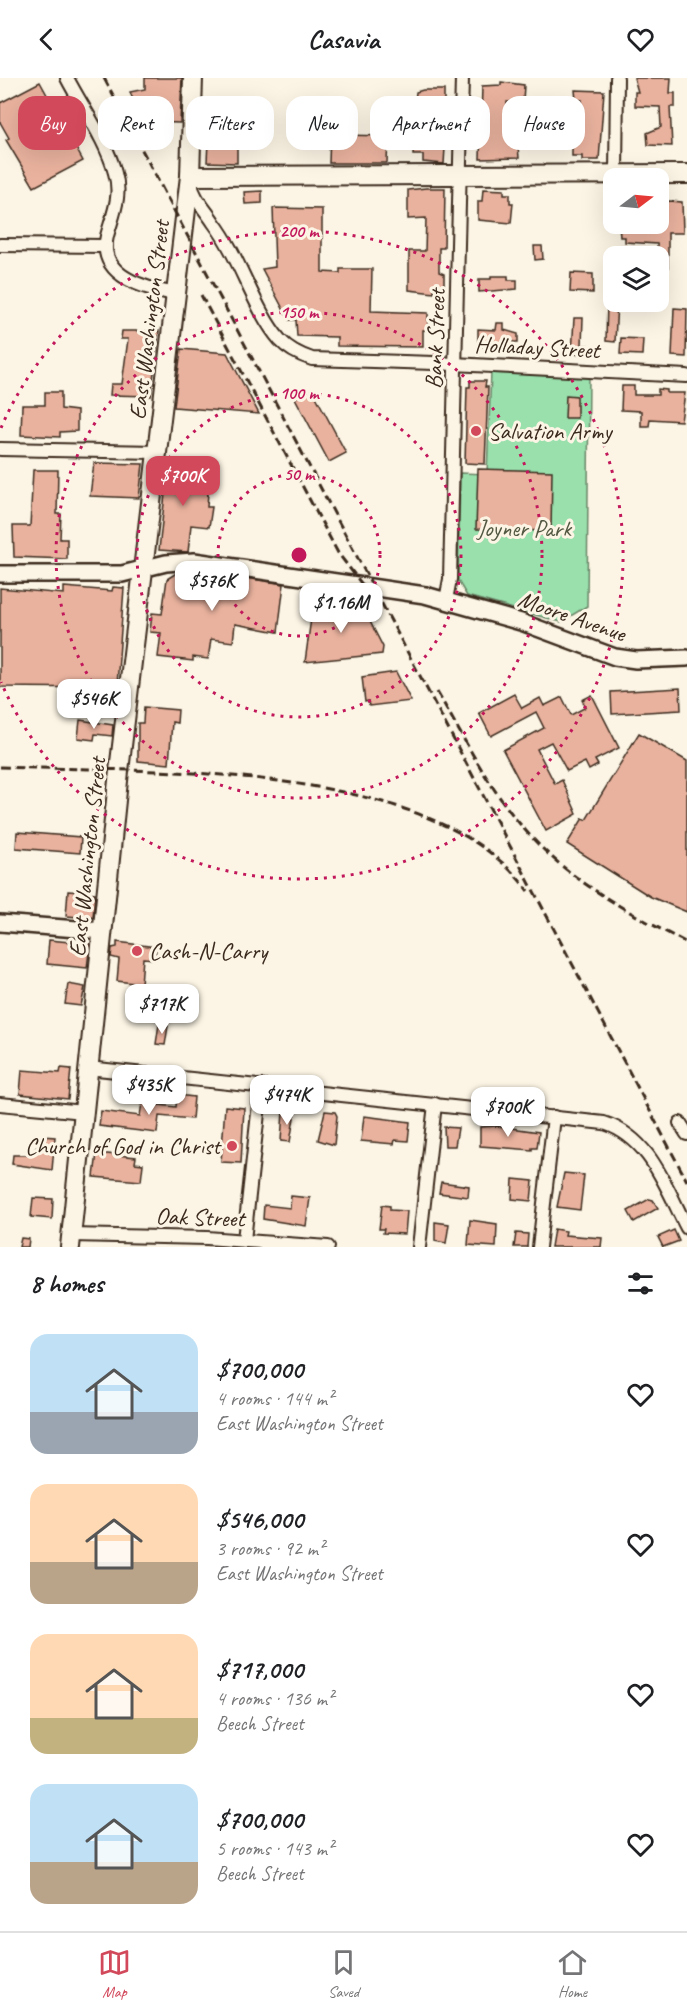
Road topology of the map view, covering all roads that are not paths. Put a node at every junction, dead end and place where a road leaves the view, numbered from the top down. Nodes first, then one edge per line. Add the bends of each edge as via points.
1 (67, 78) edge
2 (193, 78) edge
3 (462, 78) edge
4 (617, 78) edge
5 (616, 168) edge
6 (669, 174) edge
7 (687, 174) edge
8 (603, 175) edge
9 (190, 176) junction
10 (461, 176) junction
11 (0, 245) edge
12 (106, 246) junction
13 (176, 294) junction
14 (455, 364) junction
15 (687, 376) edge
16 (0, 449) edge
17 (157, 452) junction
18 (143, 570) junction
19 (0, 574) edge
20 (446, 600) junction
21 (687, 658) edge
22 (0, 923) edge
23 (103, 931) junction
24 (88, 1068) junction
25 (261, 1086) junction
26 (0, 1104) edge
27 (435, 1104) junction
28 (84, 1112) junction
29 (554, 1117) junction
30 (680, 1123) dead end
31 (687, 1134) edge
32 (687, 1228) edge
33 (244, 1239) junction
34 (70, 1241) edge
35 (328, 1247) edge
36 (419, 1247) edge
37 (539, 1247) edge

1 - 12 street via 115,173 117,205
2 - 9 main road, East Washington Street
3 - 10 street, Bank Street
4 - 5 street
6 - 7 main road
8 - 10 main road
9 - 10 main road
9 - 13 main road, East Washington Street
9 - 14 street, Holladay Street via 195,196 230,248 274,333 290,350 312,359
10 - 14 street, Bank Street
11 - 12 street
12 - 13 street via 114,266 124,277 142,287
13 - 17 main road, East Washington Street
14 - 15 street, Holladay Street
14 - 20 street, Bank Street via 450,579
16 - 17 street
17 - 18 main road, East Washington Street
18 - 19 street, Moore Avenue via 122,574
18 - 20 street, Moore Avenue via 194,561
18 - 23 main road, East Washington Street
20 - 21 street, Moore Avenue via 521,622 615,657
22 - 23 street
23 - 24 main road, East Washington Street
24 - 25 street
24 - 28 main road, East Washington Street
25 - 27 street
25 - 33 street
26 - 28 street
27 - 29 street
27 - 36 street
28 - 34 main road, East Washington Street
29 - 32 street via 604,1123 639,1142
29 - 37 street
30 - 31 street
33 - 34 street, Oak Street
33 - 35 street, Oak Street

